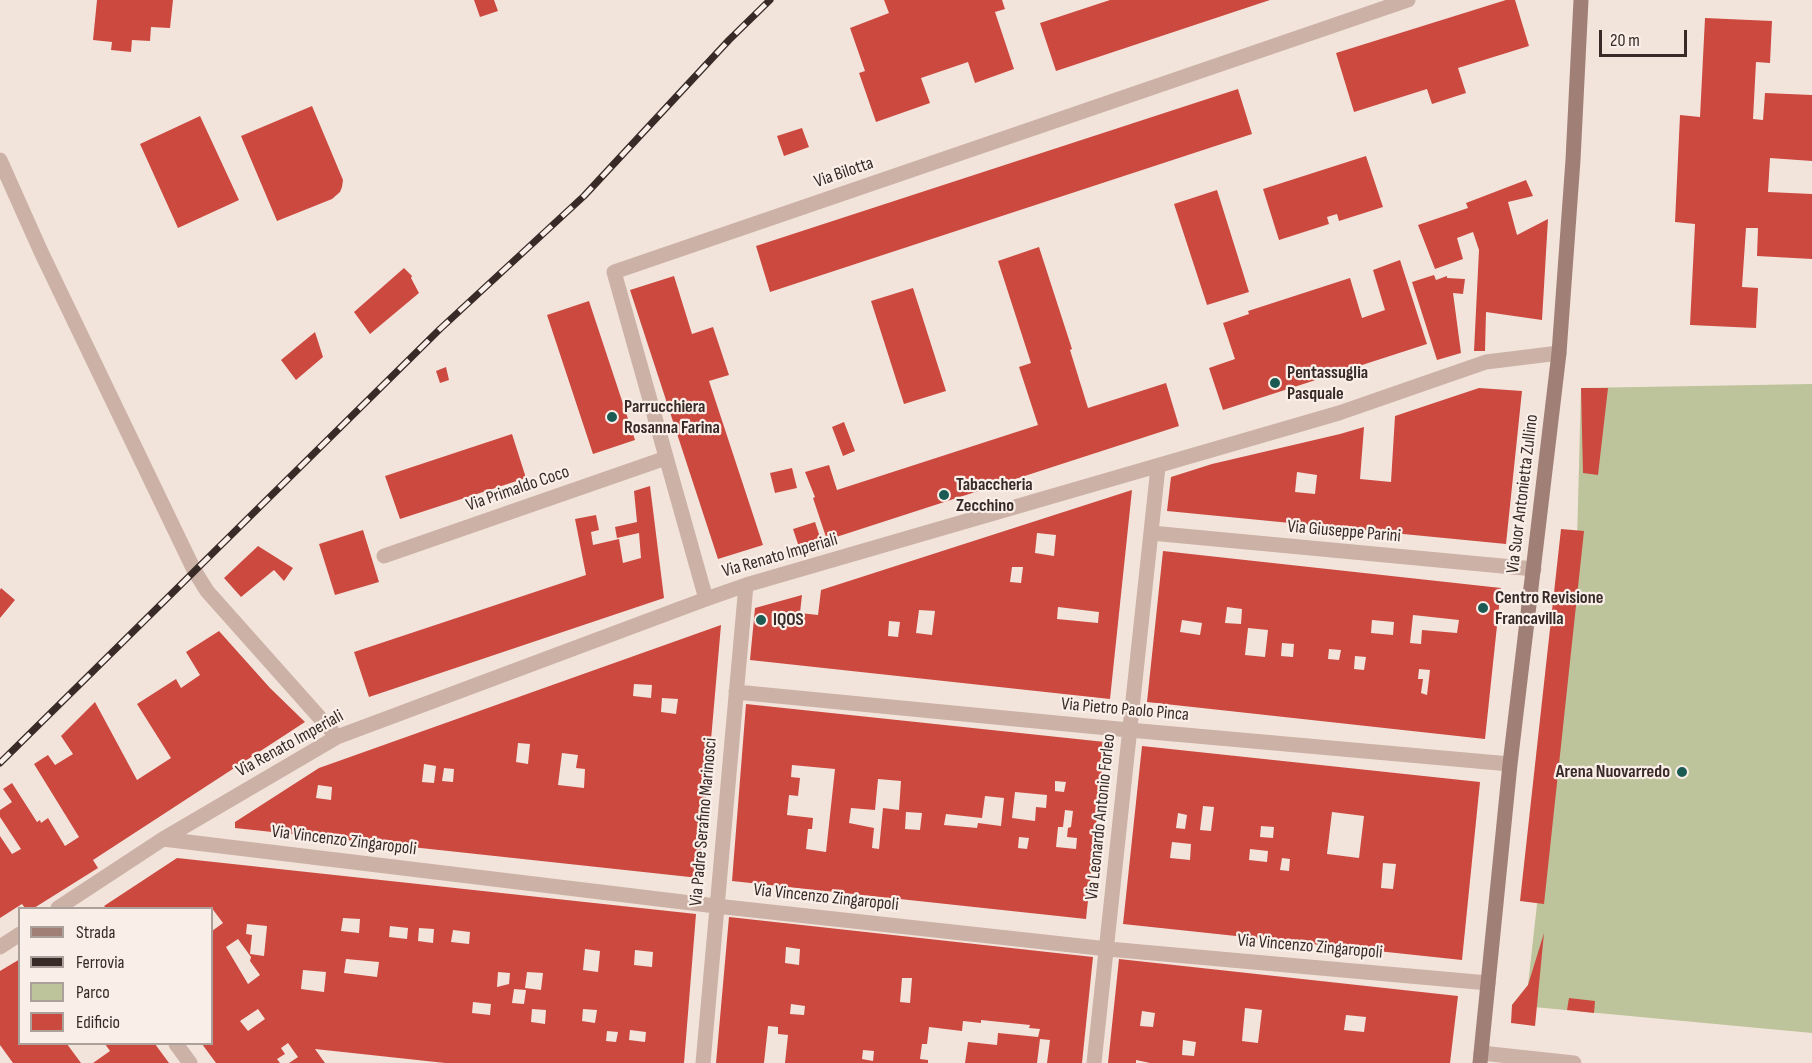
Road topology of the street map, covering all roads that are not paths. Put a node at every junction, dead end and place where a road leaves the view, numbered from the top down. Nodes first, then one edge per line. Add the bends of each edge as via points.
1 (1408, 0) edge
2 (1581, 0) edge
3 (0, 160) edge
4 (1559, 353) junction
5 (666, 458) junction
6 (1158, 467) junction
7 (1151, 533) junction
8 (384, 556) dead end
9 (1534, 569) junction
10 (746, 585) junction
11 (706, 599) junction
12 (736, 692) junction
13 (1129, 730) junction
14 (337, 737) junction
15 (1510, 764) junction
16 (163, 839) junction
17 (76, 904) edge
18 (716, 906) junction
19 (18, 935) edge
20 (0, 947) edge
21 (1108, 949) junction
22 (1488, 983) junction
23 (177, 1045) edge
24 (1480, 1058) edge
25 (190, 1063) edge
26 (703, 1063) edge
27 (1094, 1063) edge
28 (1574, 1063) edge

1 - 5 street, Via Bilotta via 614,272
2 - 4 main road, Via Suor Antonietta Zullino
3 - 14 street via 194,570 207,591
4 - 6 street, Via Renato Imperiali via 1486,362 1339,413
4 - 9 main road, Via Suor Antonietta Zullino
5 - 8 street, Via Primaldo Coco
5 - 11 street, Via Bilotta
6 - 7 street, Via Leonardo Antonio Forleo
6 - 10 street, Via Renato Imperiali
7 - 9 street, Via Giuseppe Parini
7 - 13 street, Via Leonardo Antonio Forleo
9 - 15 main road, Via Suor Antonietta Zullino
10 - 11 street, Via Renato Imperiali
10 - 12 street, Via Padre Serafino Marinosci
11 - 14 street, Via Renato Imperiali
12 - 13 street, Via Pietro Paolo Pinca
12 - 18 street, Via Padre Serafino Marinosci
13 - 15 street, Via Pietro Paolo Pinca
13 - 21 street, Via Leonardo Antonio Forleo
14 - 16 street, Via Renato Imperiali
15 - 22 main road, Via Suor Antonietta Zullino
16 - 17 street, Via Renato Imperiali
16 - 18 street, Via Vincenzo Zingaropoli
18 - 21 street, Via Vincenzo Zingaropoli
18 - 26 street, Via Padre Serafino Marinosci
19 - 20 street
21 - 22 street, Via Vincenzo Zingaropoli
21 - 27 street, Via Leonardo Antonio Forleo
22 - 24 main road, Via Suor Antonietta Zullino
23 - 25 street
24 - 28 street

